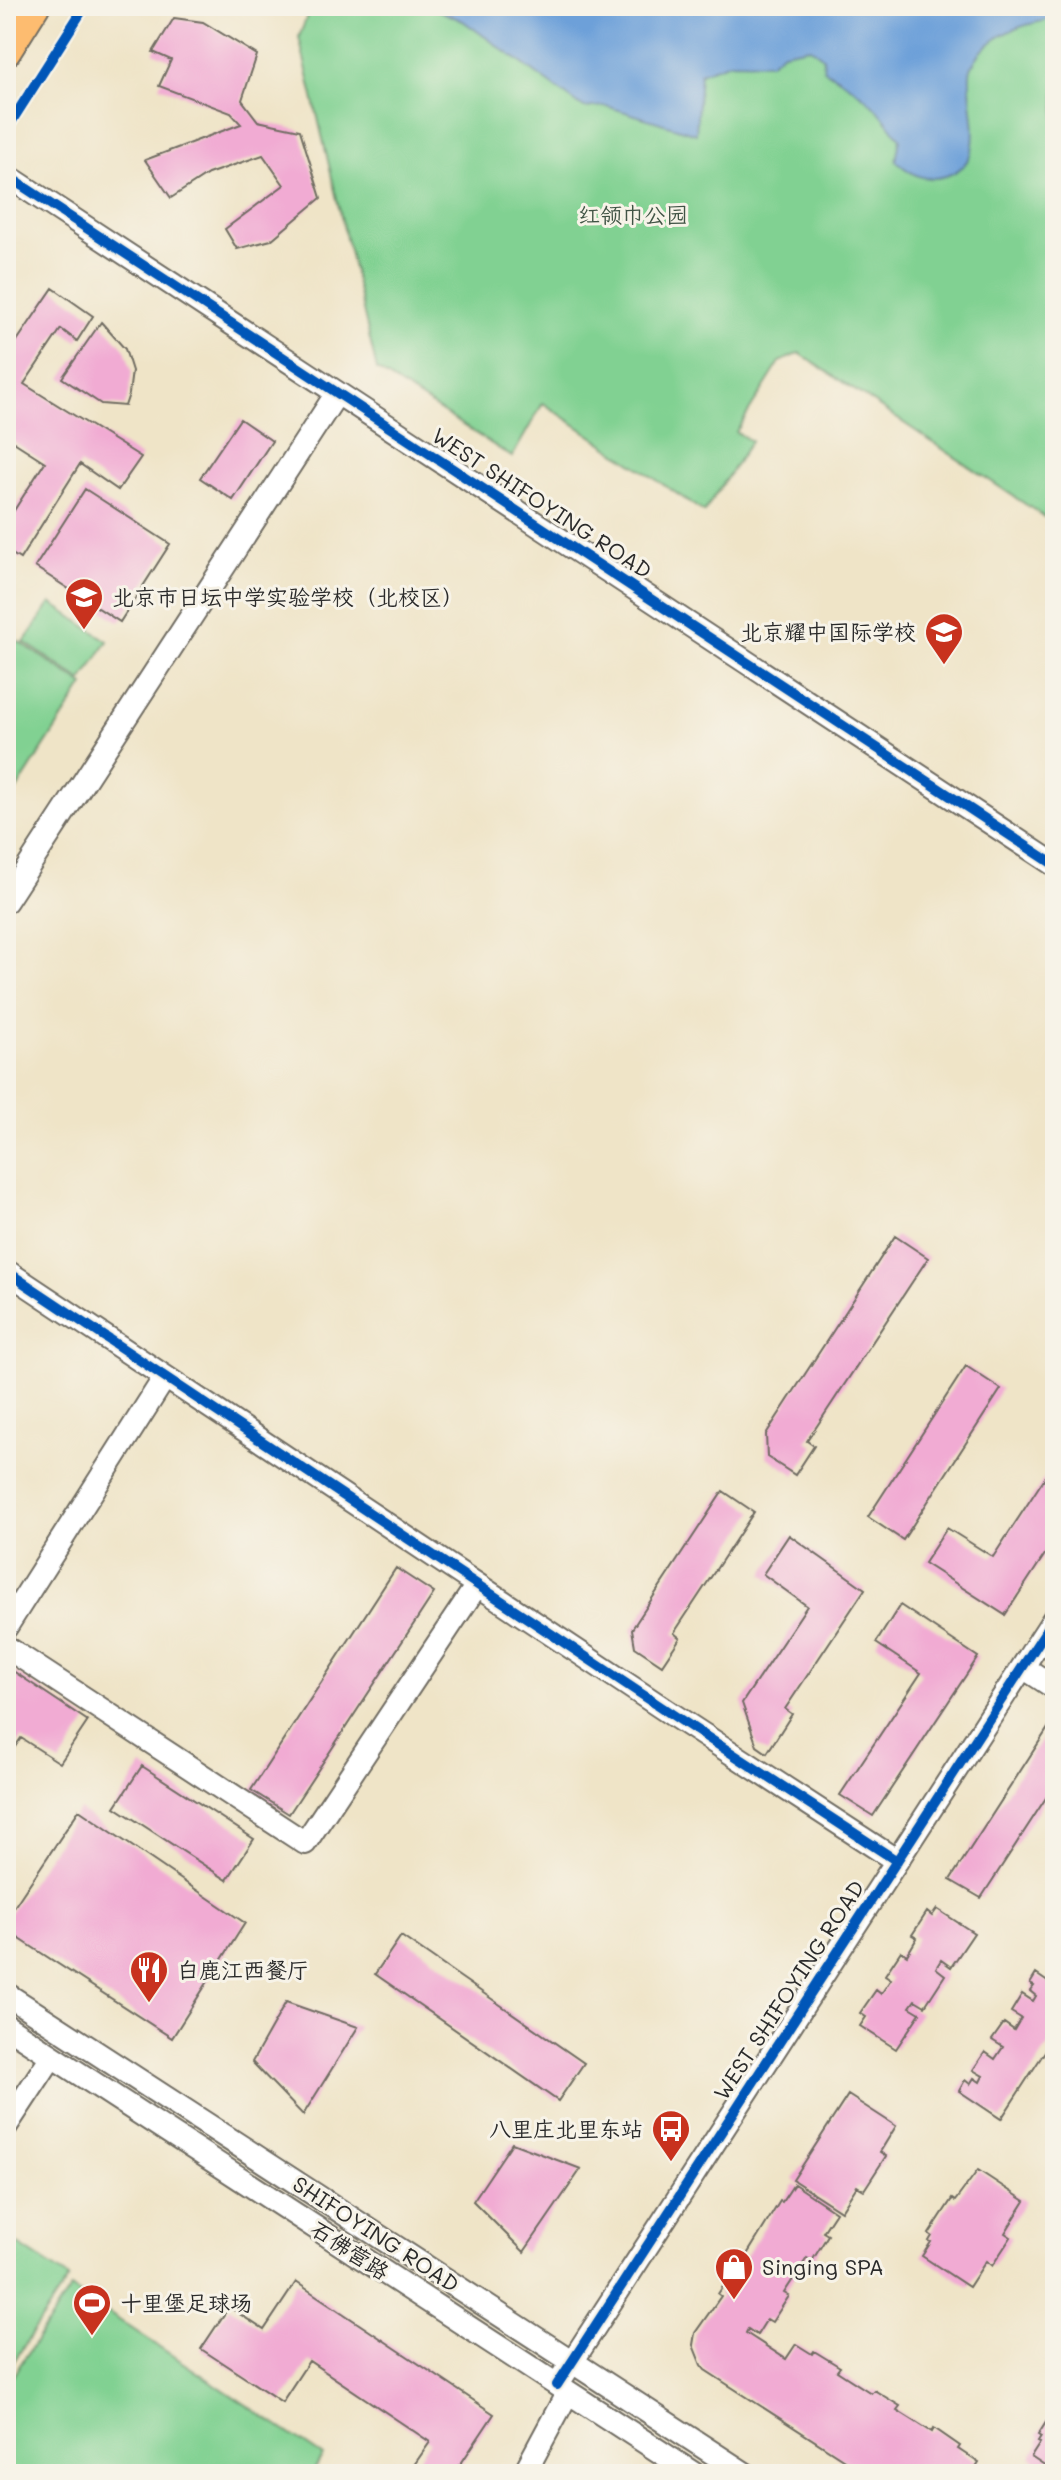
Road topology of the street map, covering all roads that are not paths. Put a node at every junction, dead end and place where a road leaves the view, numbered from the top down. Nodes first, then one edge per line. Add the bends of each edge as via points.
1 (35, 6) edge
2 (6, 52) edge
3 (6, 175) edge
4 (337, 393) junction
5 (1055, 865) edge
6 (6, 901) edge
7 (6, 1271) edge
8 (165, 1377) junction
9 (477, 1585) junction
10 (1055, 1617) edge
11 (6, 1627) edge
12 (6, 1647) edge
13 (1023, 1667) junction
14 (1055, 1688) edge
15 (897, 1861) junction
16 (6, 1994) edge
17 (6, 2026) edge
18 (52, 2056) junction
19 (6, 2126) edge
20 (572, 2361) junction
21 (562, 2388) junction
22 (524, 2474) edge
23 (694, 2474) edge
24 (745, 2474) edge

1 - 2 main road
3 - 4 street, WEST SHIFOYING ROAD
4 - 5 street, WEST SHIFOYING ROAD
4 - 6 street
7 - 8 street
8 - 9 street
8 - 11 street
9 - 12 street via 305,1843
9 - 15 street
10 - 13 street, WEST SHIFOYING ROAD
13 - 14 street
13 - 15 street, WEST SHIFOYING ROAD
15 - 20 street, WEST SHIFOYING ROAD
16 - 20 street, SHIFOYING ROAD
17 - 18 street, 石佛营路
18 - 19 street
18 - 21 street, 石佛营路
20 - 21 street, WEST SHIFOYING ROAD
20 - 24 street, SHIFOYING ROAD
21 - 22 street, WEST SHIFOYING ROAD
21 - 23 street, 石佛营路

